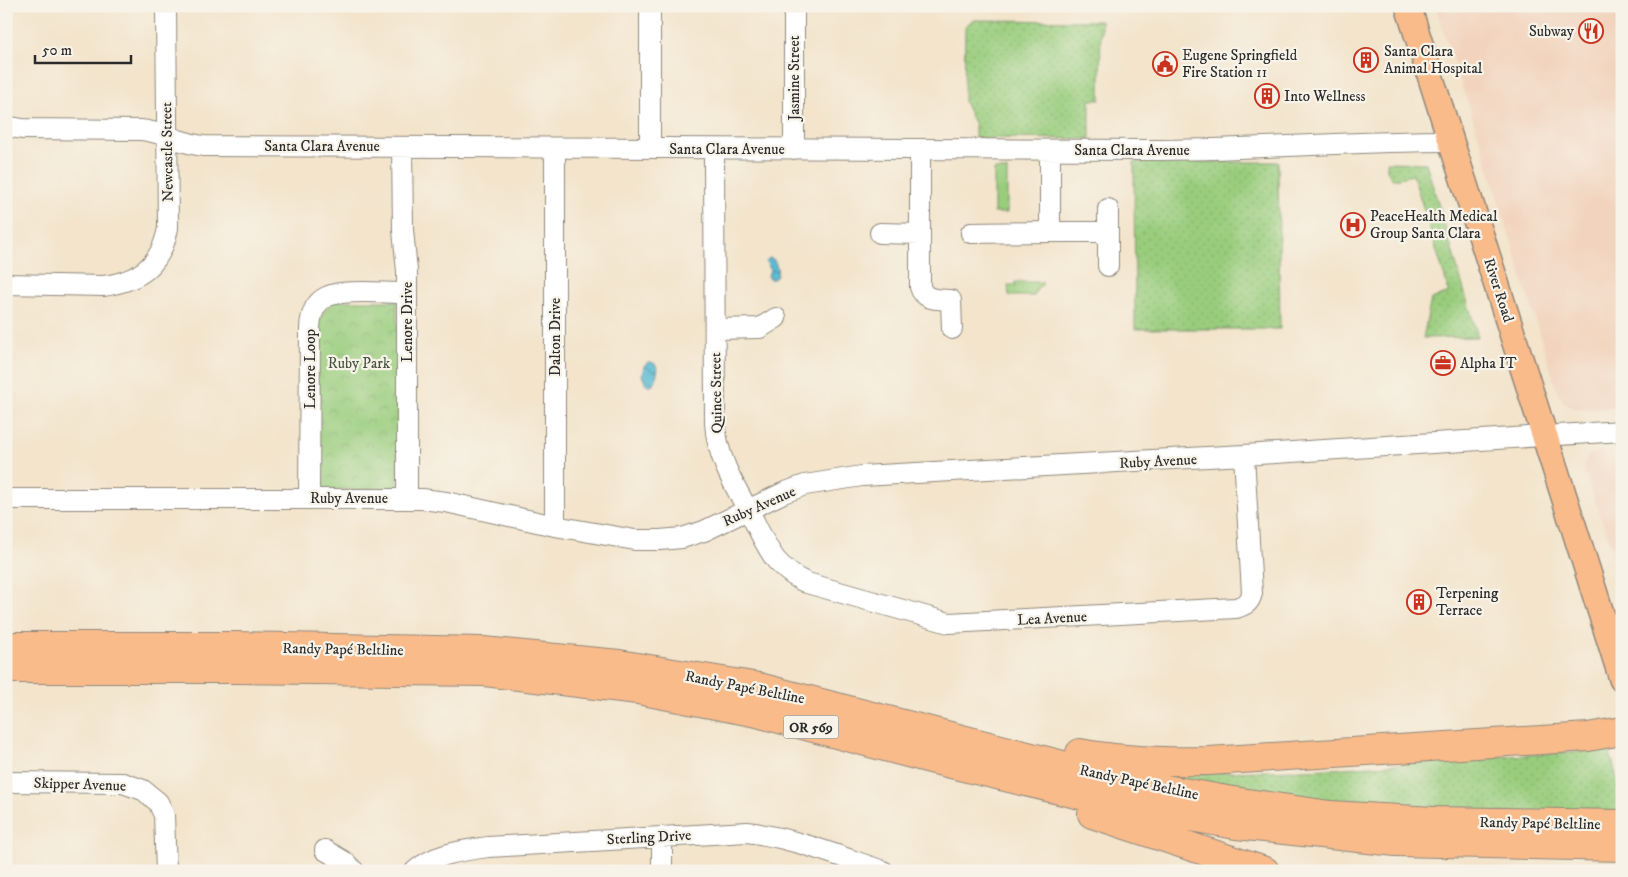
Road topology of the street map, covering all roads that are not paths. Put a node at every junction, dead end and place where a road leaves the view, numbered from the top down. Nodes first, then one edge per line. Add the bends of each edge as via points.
1 (166, 6) edge
2 (650, 6) edge
3 (794, 6) edge
4 (1408, 6) edge
5 (6, 126) edge
6 (166, 135) junction
7 (1450, 141) junction
8 (402, 147) junction
9 (555, 148) junction
10 (650, 148) junction
11 (714, 149) junction
12 (794, 149) junction
13 (920, 150) junction
14 (1050, 151) junction
15 (1108, 209) dead end
16 (1050, 232) junction
17 (1108, 232) junction
18 (880, 233) dead end
19 (971, 233) dead end
20 (920, 234) junction
21 (1108, 266) dead end
22 (6, 284) edge
23 (407, 293) junction
24 (776, 318) dead end
25 (715, 329) junction
26 (952, 329) dead end
27 (1622, 430) edge
28 (1546, 436) junction
29 (1244, 456) junction
30 (309, 498) junction
31 (407, 498) junction
32 (6, 499) edge
33 (748, 510) junction
34 (555, 526) junction
35 (1580, 546) junction
36 (1622, 644) edge
37 (6, 646) edge
38 (6, 669) edge
39 (1622, 678) edge
40 (898, 722) junction
41 (1622, 731) edge
42 (934, 760) junction
43 (6, 782) edge
44 (1614, 836) edge
45 (662, 837) junction
46 (325, 850) dead end
47 (828, 861) edge
48 (166, 871) edge
49 (354, 871) edge
50 (415, 871) edge
51 (662, 871) edge
52 (883, 871) edge
53 (1265, 871) edge

1 - 6 street, Newcastle Street
2 - 10 street
3 - 12 street, Jasmine Street
4 - 7 main road, River Road
5 - 6 street, Santa Clara Avenue via 22,129 136,130
6 - 8 street, Santa Clara Avenue via 204,146
6 - 22 street, Newcastle Street via 168,228 166,240 154,263 128,281 103,286
7 - 14 street, Santa Clara Avenue via 1381,141 1234,150
7 - 28 main road, River Road
8 - 9 street, Santa Clara Avenue
8 - 23 street, Lenore Drive
9 - 10 street, Santa Clara Avenue
9 - 34 street, Dalton Drive
10 - 11 street, Santa Clara Avenue
11 - 12 street, Santa Clara Avenue
11 - 25 street, Quince Street
12 - 13 street, Santa Clara Avenue
13 - 14 street, Santa Clara Avenue
13 - 20 street
14 - 16 street
15 - 17 street
16 - 17 street
16 - 19 street
17 - 21 street
18 - 20 street
20 - 26 street via 920,289 932,299 952,300
23 - 30 street, Lenore Loop via 338,293 323,298 313,309 310,329
23 - 31 street, Lenore Drive
24 - 25 street via 760,328
25 - 33 street, Quince Street via 714,423 717,444 724,465
27 - 28 street, Ruby Avenue
28 - 29 street, Ruby Avenue
28 - 35 main road, River Road
29 - 33 street, Ruby Avenue via 862,476 805,485
29 - 33 street, Lea Avenue via 1252,593 1248,603 1236,608 942,622 799,580 775,558
30 - 31 street, Ruby Avenue
30 - 32 street, Ruby Avenue
31 - 34 street, Ruby Avenue via 446,502
33 - 34 street, Ruby Avenue via 704,531 660,540 635,540
35 - 36 main road
35 - 39 main road
37 - 40 highway, Randy Papé Beltline / OR 569 via 483,651 619,664 759,687
38 - 42 highway, Randy Papé Beltline / OR 569 via 484,672 638,690 757,713
40 - 41 highway via 1107,758 1154,762 1538,741
40 - 44 highway, Randy Papé Beltline / OR 569 via 1133,782 1226,800 1330,816
42 - 44 highway, Randy Papé Beltline / OR 569 via 1126,806 1236,825 1330,836 1396,842
42 - 53 highway
43 - 48 street, Skipper Avenue via 123,783 143,790 158,802 164,815
45 - 47 street, Sterling Drive via 747,832 772,835
45 - 50 street, Sterling Drive via 488,847 450,853
45 - 51 street
46 - 49 street
47 - 52 street, Sterling Drive

